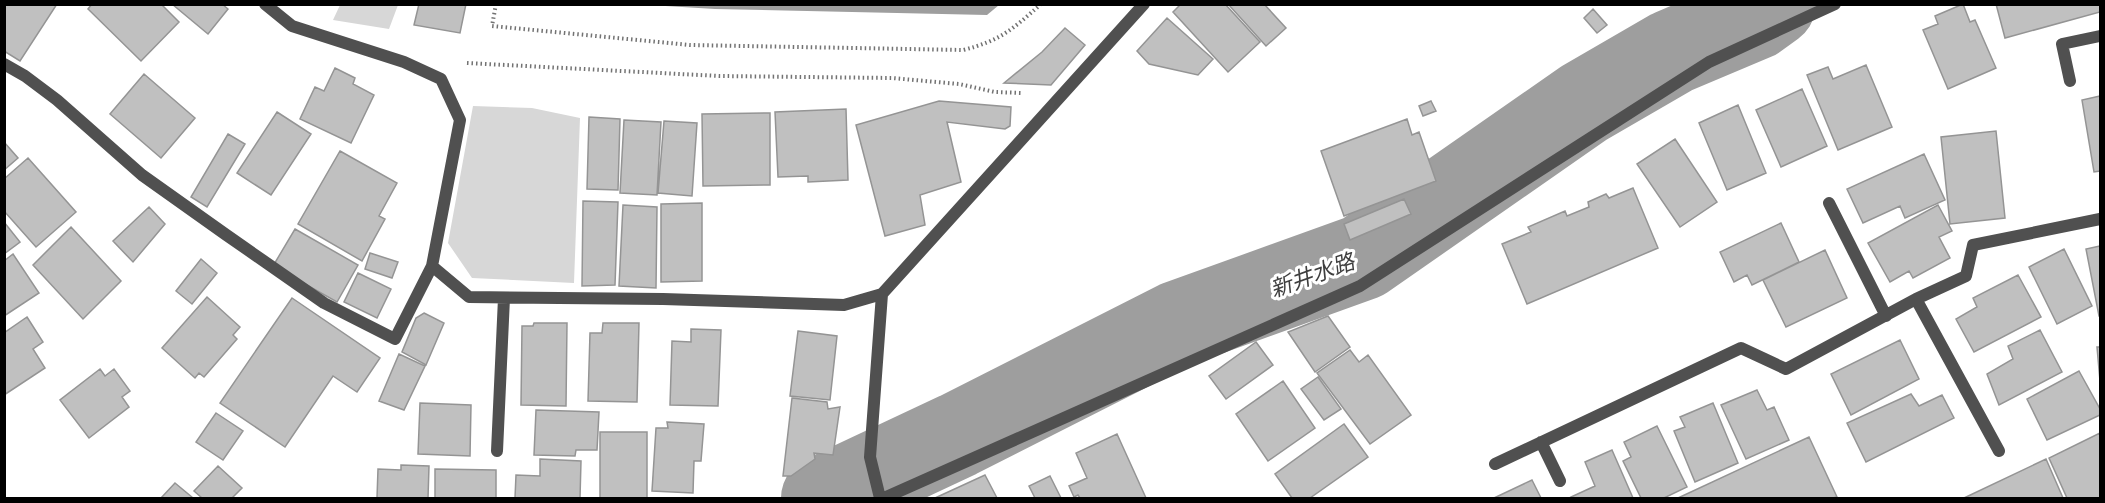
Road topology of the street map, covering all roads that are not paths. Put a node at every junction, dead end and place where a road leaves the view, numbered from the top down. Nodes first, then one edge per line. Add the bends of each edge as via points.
1 (265, 4) edge
2 (1144, 4) edge
3 (1835, 4) edge
4 (2100, 36) edge
5 (4, 64) edge
6 (2070, 81) dead end
7 (1829, 203) dead end
8 (2100, 219) edge
9 (432, 266) junction
10 (882, 294) junction
11 (504, 298) junction
12 (1916, 299) junction
13 (1886, 316) junction
14 (1541, 442) junction
15 (497, 451) dead end
16 (1999, 451) dead end
17 (1495, 464) dead end
18 (1560, 481) dead end
19 (882, 498) edge

1 - 9 street via 292,26 404,62 441,79 460,120
2 - 10 street
3 - 19 street via 1709,62 1360,286
4 - 6 street via 2062,44
5 - 9 street via 57,99 142,175 225,234 324,303 395,339
7 - 13 street
8 - 12 street via 1973,245 1966,276
9 - 11 street via 469,297
10 - 11 street via 844,305
10 - 19 street via 870,457
11 - 15 street
12 - 13 street
12 - 16 street
13 - 14 street via 1786,369 1741,348
14 - 17 street
14 - 18 street

